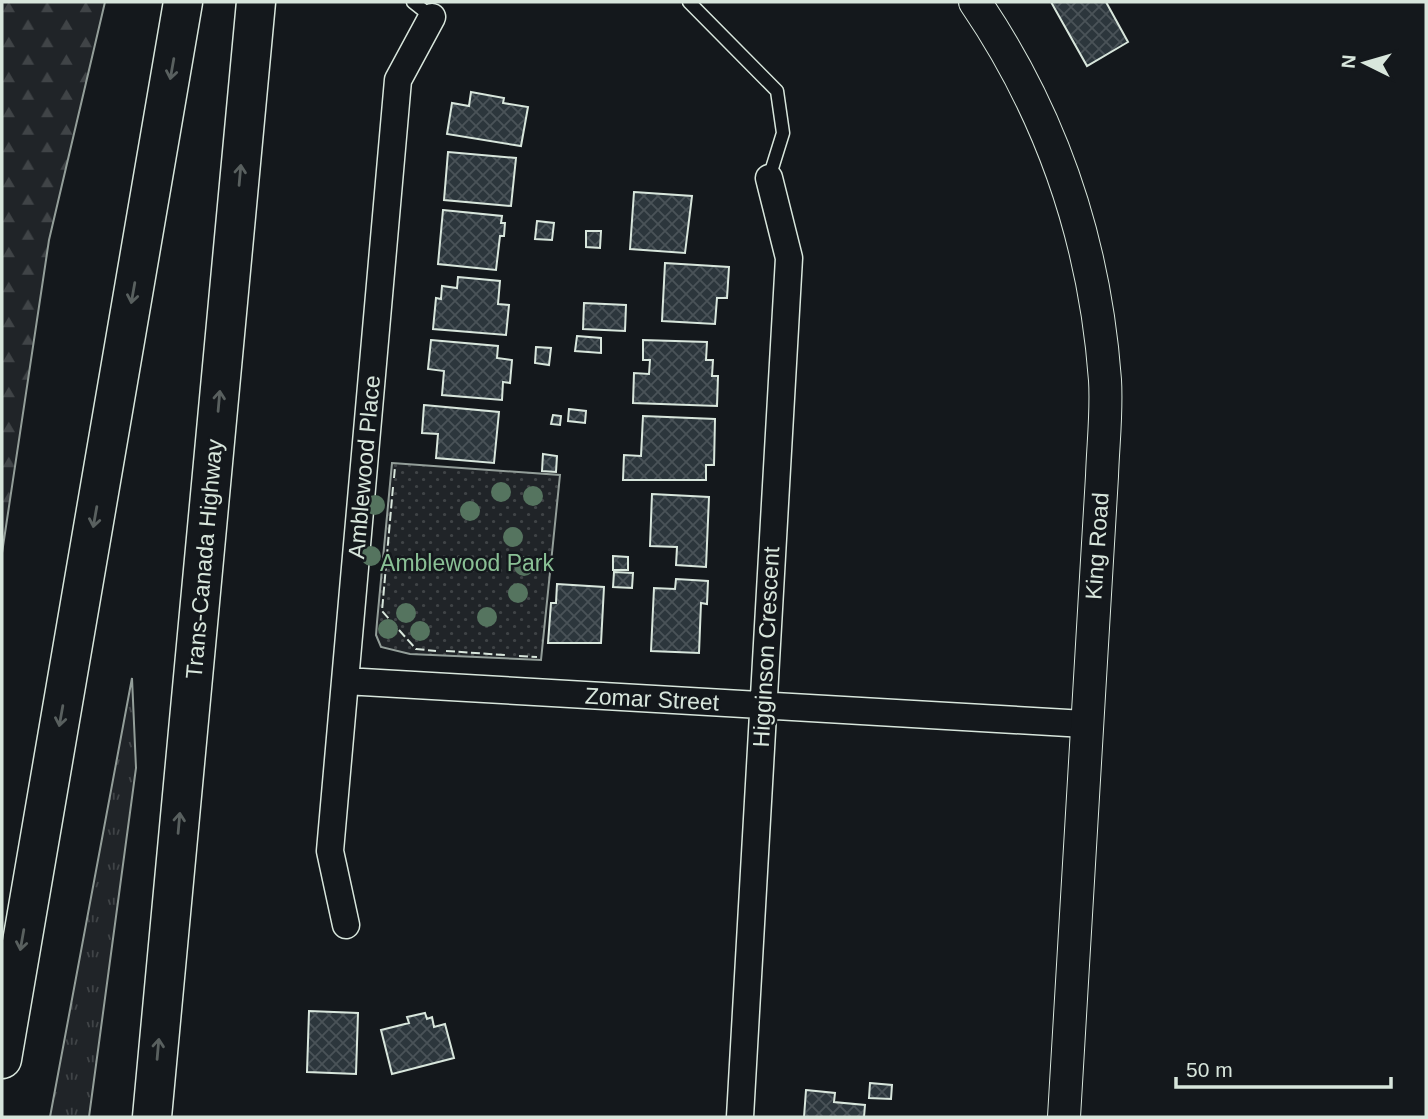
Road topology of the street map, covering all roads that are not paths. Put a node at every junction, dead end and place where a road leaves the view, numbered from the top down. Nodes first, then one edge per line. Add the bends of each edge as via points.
1 (183, 2) edge
2 (256, 2) edge
3 (689, 2) edge
4 (975, 2) edge
5 (422, 9) edge
6 (769, 178) joint
7 (345, 681) junction
8 (763, 706) junction
9 (1085, 724) junction
10 (346, 925) dead end
11 (2, 1059) edge
12 (152, 1117) edge
13 (740, 1117) edge
14 (1064, 1117) edge

1 -> 11 highway
12 -> 2 highway, Trans-Canada Highway
3 - 6 lane via 778,90 783,133
4 - 9 street, King Road via 1034,102 1065,173 1098,311 1105,383
5 - 7 street, Amblewood Place via 398,80
6 - 8 street, Higginson Crescent via 789,258
7 - 8 street, Zomar Street
7 - 10 street, Amblewood Place via 330,851
8 - 9 street, Zomar Street
8 - 13 street, Higginson Crescent
9 - 14 street, King Road

